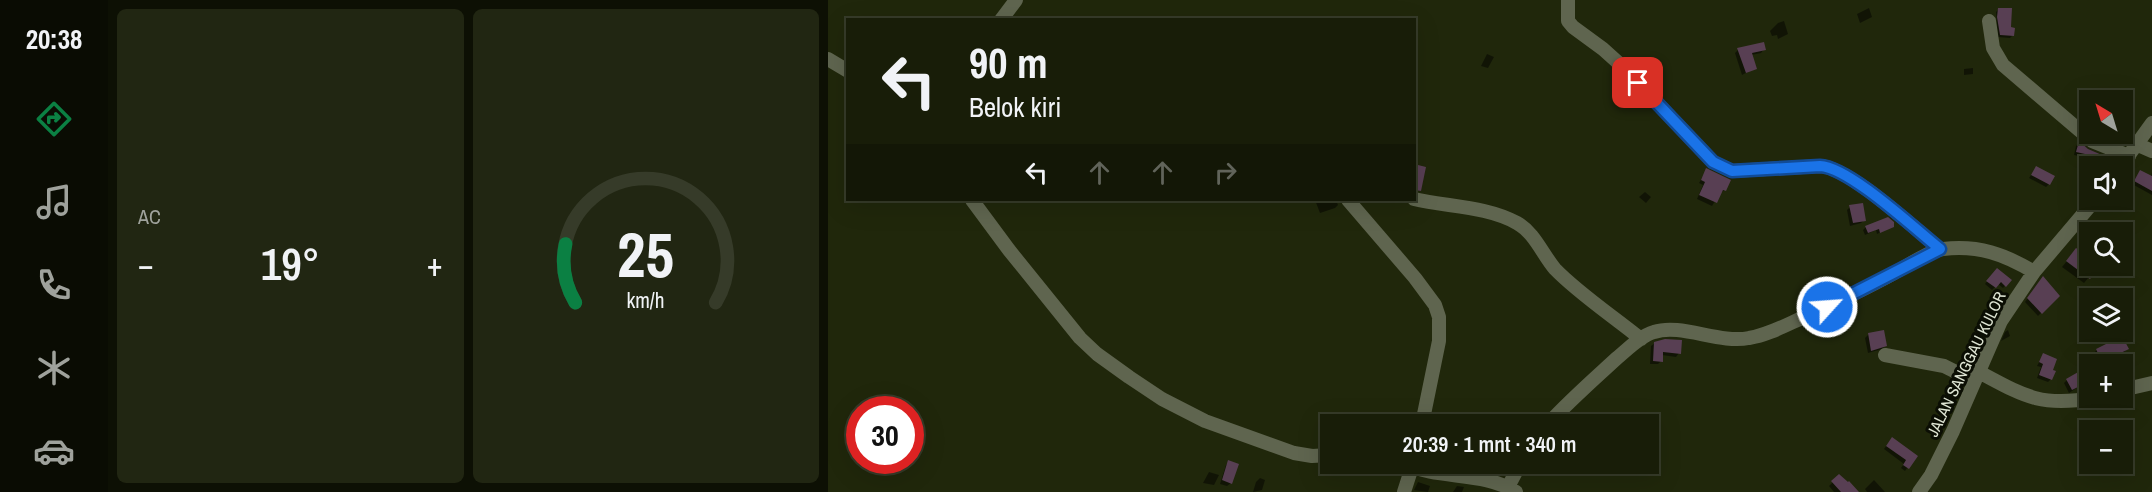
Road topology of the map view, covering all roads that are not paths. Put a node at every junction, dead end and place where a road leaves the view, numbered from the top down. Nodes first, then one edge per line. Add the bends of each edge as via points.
1 (1016, 0) edge
2 (1568, 0) edge
3 (1002, 18) edge
4 (1989, 21) dead end
5 (828, 59) edge
6 (846, 70) edge
7 (2152, 123) edge
8 (2152, 151) edge
9 (2129, 156) edge
10 (1416, 199) edge
11 (973, 201) edge
12 (1349, 201) edge
13 (2087, 210) edge
14 (1940, 249) junction
15 (2034, 272) junction
16 (1641, 339) junction
17 (1885, 355) dead end
18 (1976, 376) junction
19 (2152, 383) edge
20 (2133, 387) edge
21 (2079, 400) edge
22 (1424, 414) edge
23 (1558, 414) edge
24 (1320, 456) edge
25 (1408, 474) edge
26 (1443, 474) edge
27 (1517, 474) edge
28 (1512, 489) edge
29 (1404, 492) edge
30 (1919, 492) edge

1 - 3 street
2 - 14 street via 1568,21 1573,27 1623,67 1713,162 1732,171 1832,168
4 - 9 street via 1993,48 2003,66 2092,141
5 - 6 street
7 - 9 street
8 - 9 street
10 - 16 street via 1472,209 1518,223 1566,279
11 - 24 street via 1080,338 1097,354 1162,399 1205,421 1294,453
12 - 22 street via 1435,304 1439,316 1437,350
13 - 15 street, JALAN SANGGAU KULOR
14 - 15 street via 1991,251
14 - 16 street via 1827,307 1750,338 1728,339 1674,330 1655,332
15 - 18 street, JALAN SANGGAU KULOR via 2001,321
16 - 23 street
17 - 18 street
18 - 21 street via 2040,400
18 - 30 street, JALAN SANGGAU KULOR via 1953,431
19 - 20 street
25 - 29 street
26 - 28 street via 1496,482
27 - 28 street

